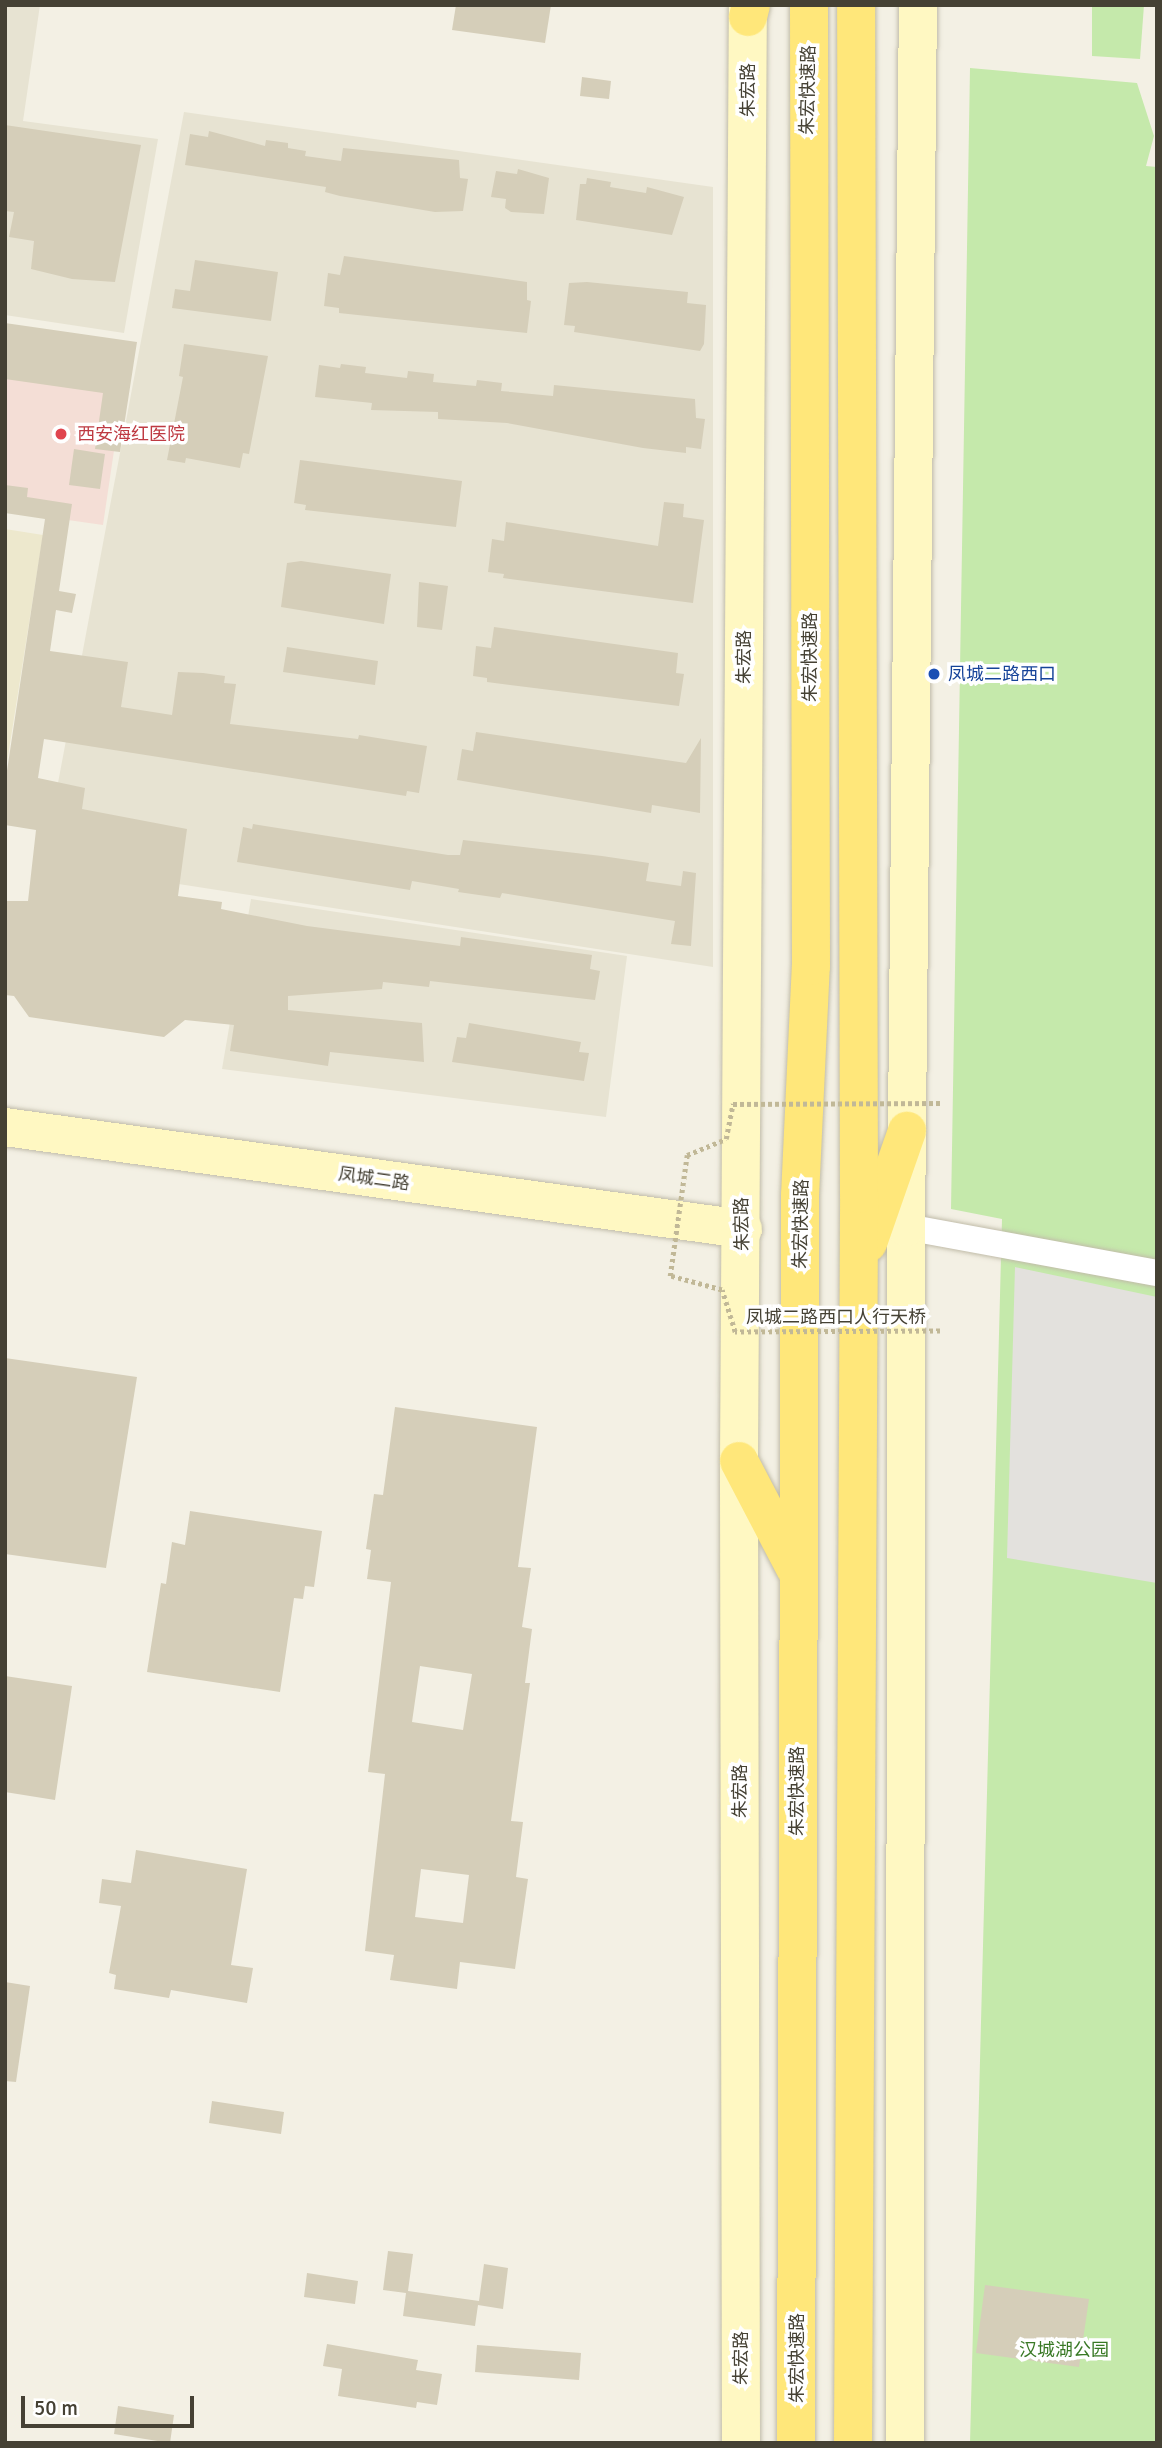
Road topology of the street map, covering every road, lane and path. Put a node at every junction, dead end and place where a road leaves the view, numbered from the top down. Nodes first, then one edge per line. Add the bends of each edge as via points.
1 (809, 5) edge
2 (856, 5) edge
3 (877, 5) edge
4 (918, 5) edge
5 (749, 9) edge
6 (856, 53) junction
7 (5, 1102) edge
8 (943, 1103) dead end
9 (5, 1127) edge
10 (907, 1131) junction
11 (742, 1215) junction
12 (906, 1227) junction
13 (858, 1271) junction
14 (1157, 1273) edge
15 (940, 1331) dead end
16 (739, 1461) junction
17 (798, 1573) junction
18 (741, 2443) edge
19 (796, 2443) edge
20 (853, 2443) edge
21 (905, 2443) edge

1 - 17 highway, 朱宏快速路 via 811,966 800,1196
2 - 6 highway
3 - 6 highway
4 - 10 main road
5 - 11 main road, 朱宏路
6 - 13 highway
7 - 11 main road, 凤城二路
8 - 15 path, 凤城二路西口人行天桥, bridge via 733,1104 726,1139 687,1155 670,1276 722,1290 735,1332
9 - 11 main road, 凤城二路
10 - 12 main road
10 - 13 highway
11 - 16 main road, 朱宏路
12 - 14 street
12 - 21 main road
13 - 20 highway
16 - 17 highway
16 - 18 main road, 朱宏路
17 - 19 highway, 朱宏快速路

